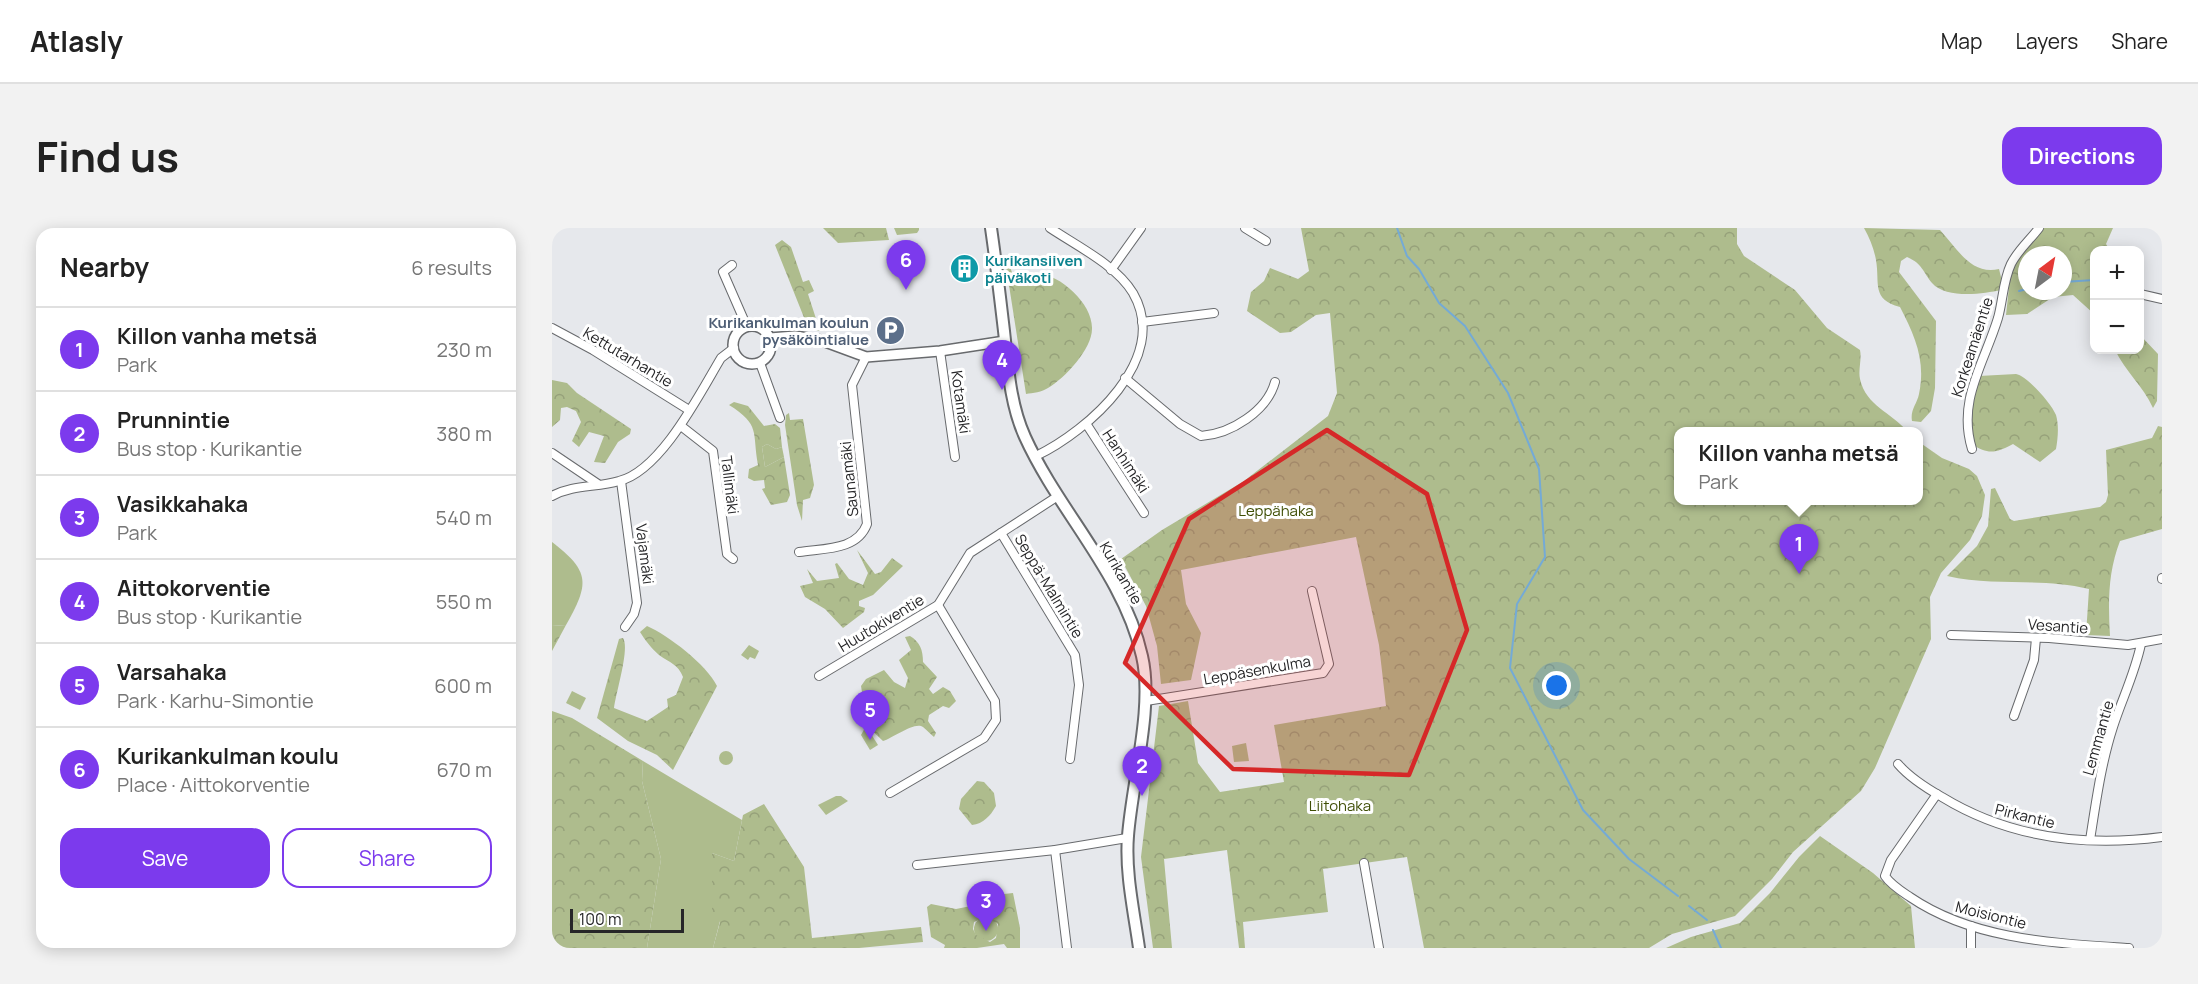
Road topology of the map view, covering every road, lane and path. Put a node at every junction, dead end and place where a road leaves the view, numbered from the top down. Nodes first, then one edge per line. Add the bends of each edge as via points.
1 (993, 228) edge
2 (1050, 228) edge
3 (1141, 228) edge
4 (1245, 228) edge
5 (2039, 228) edge
6 (1266, 241) dead end
7 (732, 265) dead end
8 (1111, 270) junction
9 (2144, 295) edge
10 (2162, 299) edge
11 (1214, 313) dead end
12 (1142, 322) junction
13 (747, 327) junction
14 (552, 328) edge
15 (770, 338) junction
16 (1005, 341) junction
17 (734, 348) junction
18 (940, 351) junction
19 (866, 357) junction
20 (760, 363) junction
21 (1125, 378) junction
22 (1275, 382) dead end
23 (689, 410) junction
24 (780, 418) dead end
25 (1087, 425) junction
26 (681, 426) junction
27 (1972, 449) dead end
28 (552, 453) edge
29 (1035, 456) junction
30 (955, 457) dead end
31 (621, 481) junction
32 (598, 484) junction
33 (552, 496) edge
34 (1058, 496) junction
35 (1144, 513) dead end
36 (1001, 533) junction
37 (799, 552) dead end
38 (733, 560) dead end
39 (1312, 591) dead end
40 (938, 605) junction
41 (625, 627) dead end
42 (1950, 635) dead end
43 (2036, 638) junction
44 (2162, 639) edge
45 (2141, 645) junction
46 (819, 676) dead end
47 (1146, 701) junction
48 (2014, 716) dead end
49 (1070, 759) dead end
50 (1898, 764) dead end
51 (890, 793) dead end
52 (1936, 794) junction
53 (2162, 837) edge
54 (1127, 838) junction
55 (2090, 840) junction
56 (1055, 850) junction
57 (1364, 863) dead end
58 (917, 865) dead end
59 (1971, 926) junction
60 (1067, 948) edge
61 (1139, 948) edge
62 (1379, 948) edge
63 (1971, 948) edge
64 (2129, 948) edge

1 - 16 main road, Kurikantie
2 - 8 street
3 - 8 street
4 - 6 street
5 - 27 street, Korkeamäentie via 2007,271 1998,317 1968,401 1966,425
7 - 13 street via 723,272
8 - 12 street via 1133,293
9 - 10 street
11 - 12 street
12 - 21 street via 1142,345
13 - 15 street via 761,328
13 - 17 street via 736,336
14 - 23 street, Kettutarhantie
15 - 19 street via 820,340
15 - 20 street via 771,351
16 - 18 street
16 - 29 main road, Kurikantie via 1014,402
17 - 20 street via 745,363
17 - 23 street via 721,358
18 - 19 street
18 - 30 street, Kotamäki
19 - 37 street, Saunamäki via 852,385 867,524 860,537 847,545
20 - 24 street
21 - 22 street via 1180,424 1201,436 1224,430 1259,409
21 - 25 street
23 - 26 street
25 - 29 street
25 - 35 street, Hanhimäki
26 - 31 street via 661,452
26 - 38 street, Tallimäki via 713,451 727,554
28 - 32 street
29 - 34 main road, Kurikantie
31 - 32 street
31 - 41 street, Vajamäki via 637,603
32 - 33 street via 576,486
34 - 36 street, Huutokiventie
34 - 47 main road, Kurikantie via 1131,620 1143,659
36 - 40 street, Huutokiventie via 967,556
36 - 49 street, Seppä-Malmintie via 1075,655 1079,686
39 - 47 street, Leppäsenkulma via 1329,664 1323,673
40 - 46 street, Huutokiventie
40 - 51 street via 995,701 996,720 984,738
42 - 43 street, Vesantie
43 - 45 street, Vesantie
43 - 48 street via 2034,660
44 - 45 street, Vesantie
45 - 55 street, Lemmantie via 2106,751
47 - 54 main road, Kurikantie
50 - 52 street, Pirkantie
52 - 55 street, Pirkantie via 1966,812 2012,829 2054,838
52 - 59 street, Moisiontie via 1891,860 1885,876 1919,903
53 - 55 street, Pirkantie
54 - 56 street
54 - 61 main road, Kurikantie
56 - 58 street
56 - 60 street
57 - 62 street
59 - 63 street
59 - 64 street, Moisiontie via 2028,939

